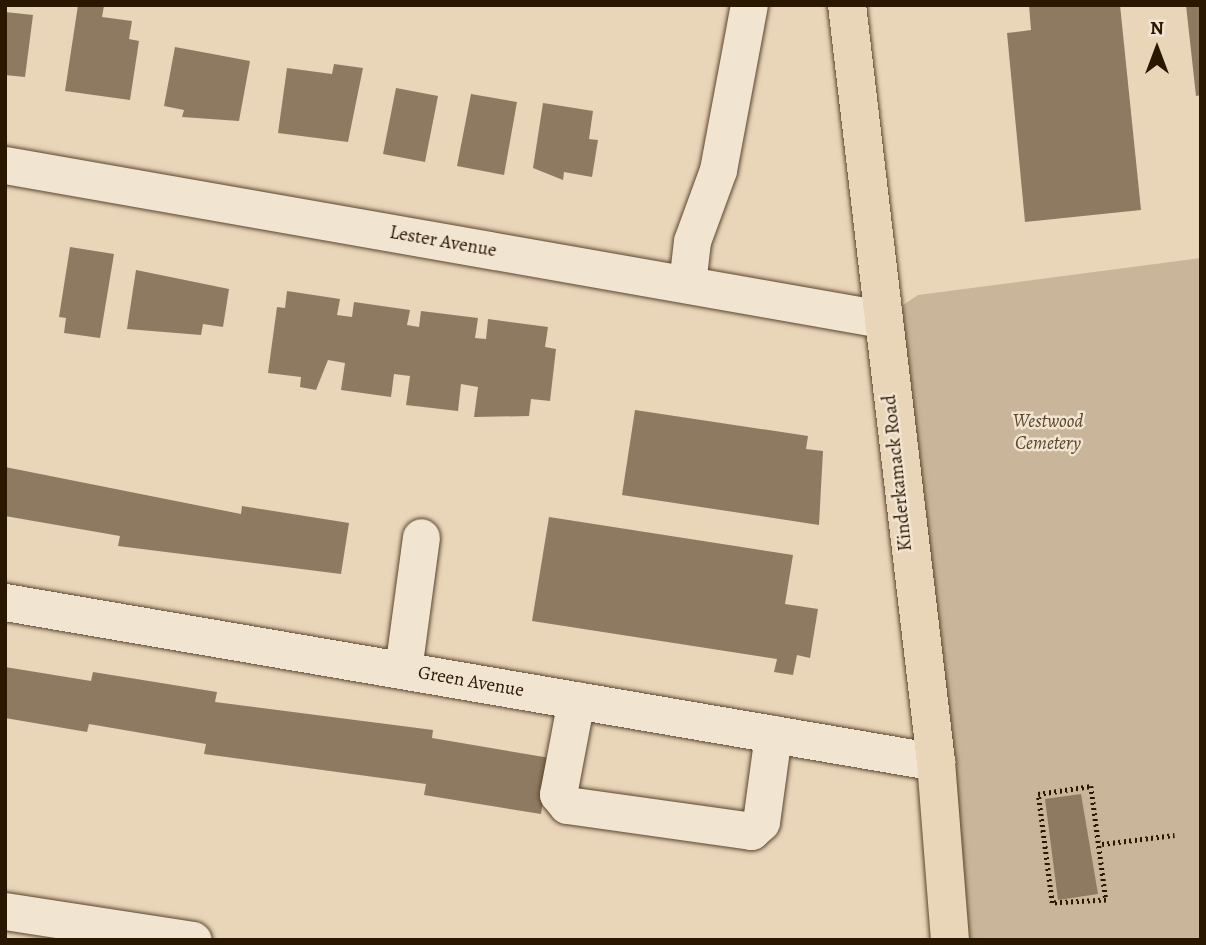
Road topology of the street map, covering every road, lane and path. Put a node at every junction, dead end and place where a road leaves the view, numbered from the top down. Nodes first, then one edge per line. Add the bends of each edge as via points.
1 (749, 5) edge
2 (847, 5) edge
3 (5, 165) edge
4 (687, 284) junction
5 (881, 319) junction
6 (421, 537) dead end
7 (5, 602) edge
8 (403, 670) junction
9 (576, 700) junction
10 (773, 734) junction
11 (936, 762) junction
12 (1174, 835) dead end
13 (1102, 844) junction
14 (5, 911) edge
15 (193, 940) edge
16 (950, 940) edge

1 - 4 street via 718,170 692,241
2 - 5 main road, Kinderkamack Road
3 - 4 street, Lester Avenue
4 - 5 street, Lester Avenue
5 - 11 main road, Kinderkamack Road
6 - 8 street
7 - 8 street, Green Avenue
8 - 9 street, Green Avenue
9 - 10 street, Green Avenue
9 - 10 street via 558,794 567,805 751,831 761,822
10 - 11 street, Green Avenue
11 - 16 main road, Kinderkamack Road
12 - 13 path
13 - 13 path via 1091,786 1038,794 1052,903 1106,900
14 - 15 street

